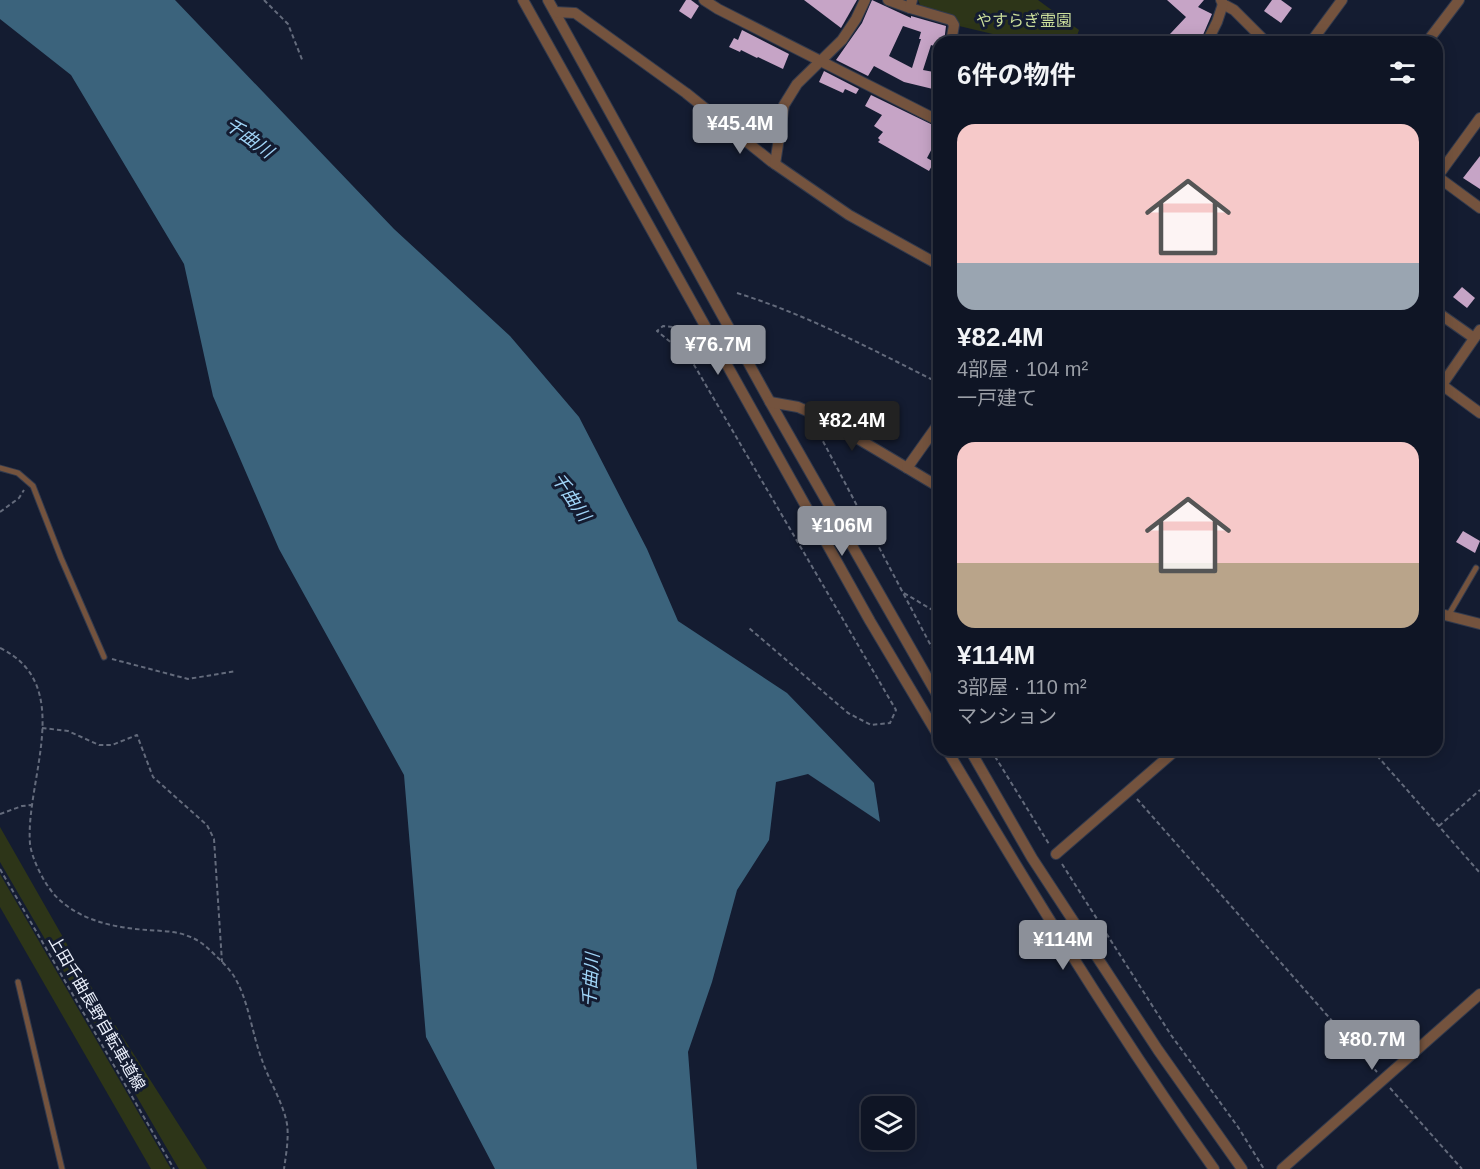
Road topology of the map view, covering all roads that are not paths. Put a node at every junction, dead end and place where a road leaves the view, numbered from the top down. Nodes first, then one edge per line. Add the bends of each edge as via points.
1 (523, 0) edge
2 (548, 0) edge
3 (704, 0) edge
4 (865, 0) edge
5 (888, 0) edge
6 (1342, 0) edge
7 (1459, 0) edge
8 (1222, 2) edge
9 (911, 4) edge
10 (555, 12) junction
11 (952, 36) edge
12 (1210, 36) edge
13 (1260, 36) edge
14 (1315, 36) edge
15 (1432, 36) edge
16 (820, 62) junction
17 (1480, 118) edge
18 (933, 119) edge
19 (775, 164) junction
20 (1443, 169) edge
21 (1443, 181) edge
22 (1480, 208) edge
23 (933, 262) edge
24 (1443, 315) edge
25 (1477, 334) edge
26 (1443, 385) edge
27 (1443, 391) edge
28 (770, 402) junction
29 (1480, 412) edge
30 (933, 431) edge
31 (0, 468) edge
32 (907, 468) junction
33 (933, 483) edge
34 (1476, 568) dead end
35 (1443, 614) edge
36 (1480, 624) edge
37 (104, 657) road end
38 (933, 687) edge
39 (933, 727) edge
40 (951, 756) edge
41 (973, 756) edge
42 (1169, 756) edge
43 (1056, 854) road end
44 (18, 982) dead end
45 (1480, 994) edge
46 (62, 1169) edge
47 (1214, 1169) edge
48 (1242, 1169) edge
49 (1282, 1169) edge

1 - 39 street
2 - 10 street
3 - 16 street
4 - 16 street via 842,40
5 - 9 street
6 - 14 street
7 - 15 street
8 - 12 street
8 - 13 street
9 - 11 street via 951,20
10 - 19 street via 575,13 686,93
10 - 28 street
16 - 18 street
16 - 19 street via 797,84 784,105
17 - 20 street
19 - 23 street via 849,214
21 - 22 street
24 - 25 street
25 - 26 street
27 - 29 street
28 - 32 street via 813,414
28 - 38 street
30 - 32 street
31 - 37 lane via 18,473 33,486
32 - 33 street
34 - 35 lane
35 - 36 street
40 - 47 street via 1105,1010
41 - 48 street via 1032,858 1158,1050
42 - 43 street
44 - 46 lane
45 - 49 street

